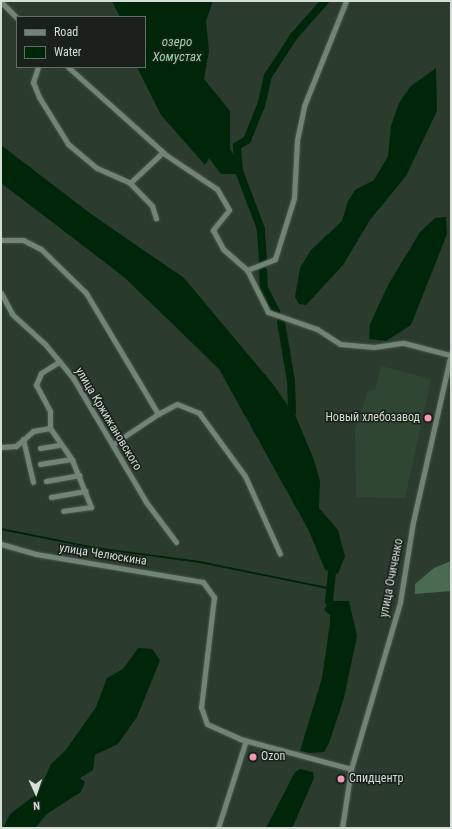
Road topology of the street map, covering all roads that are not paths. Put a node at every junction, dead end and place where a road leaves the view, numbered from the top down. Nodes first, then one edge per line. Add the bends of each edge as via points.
1 (346, 1) edge
2 (1, 2) edge
3 (16, 17) edge
4 (38, 68) edge
5 (69, 68) edge
6 (163, 152) junction
7 (130, 183) junction
8 (156, 218) dead end
9 (1, 240) edge
10 (247, 270) junction
11 (1, 293) edge
12 (451, 354) edge
13 (60, 362) junction
14 (158, 414) junction
15 (50, 428) junction
16 (23, 439) junction
17 (113, 444) junction
18 (60, 445) junction
19 (1, 447) edge
20 (40, 448) dead end
21 (70, 459) junction
22 (40, 464) dead end
23 (79, 475) junction
24 (46, 481) dead end
25 (33, 482) dead end
26 (85, 491) junction
27 (51, 497) dead end
28 (63, 511) dead end
29 (176, 542) dead end
30 (1, 544) edge
31 (280, 554) dead end
32 (246, 740) junction
33 (351, 769) junction
34 (218, 828) edge
35 (342, 828) edge

1 - 10 street via 304,106 294,198 274,259
2 - 3 street
4 - 7 street via 33,82 39,97 68,144 98,168
5 - 6 street
6 - 7 street
6 - 10 street via 217,189 229,210 213,230 223,248
7 - 8 street via 152,206
9 - 14 street via 23,240 41,249 86,294
10 - 12 street via 268,312 317,329 340,344 374,347 404,343
11 - 13 street, улица Кржижановского via 12,314
12 - 33 street, улица Очиченко via 413,522 400,602
13 - 15 street via 41,373 36,385 50,411
13 - 17 street, улица Кржижановского
14 - 17 street
14 - 31 street via 177,404 199,413 245,476
15 - 16 street via 33,431
15 - 18 street
16 - 19 street via 16,446
16 - 25 street
17 - 29 street, улица Кржижановского via 146,502
18 - 20 street
18 - 21 street
21 - 22 street
21 - 23 street
23 - 24 street
23 - 26 street
26 - 27 street
26 - 28 street via 91,507
30 - 32 street, улица Челюскина via 36,554 203,582 214,597 202,719 213,728
32 - 33 street
32 - 34 street
33 - 35 street, улица Очиченко

